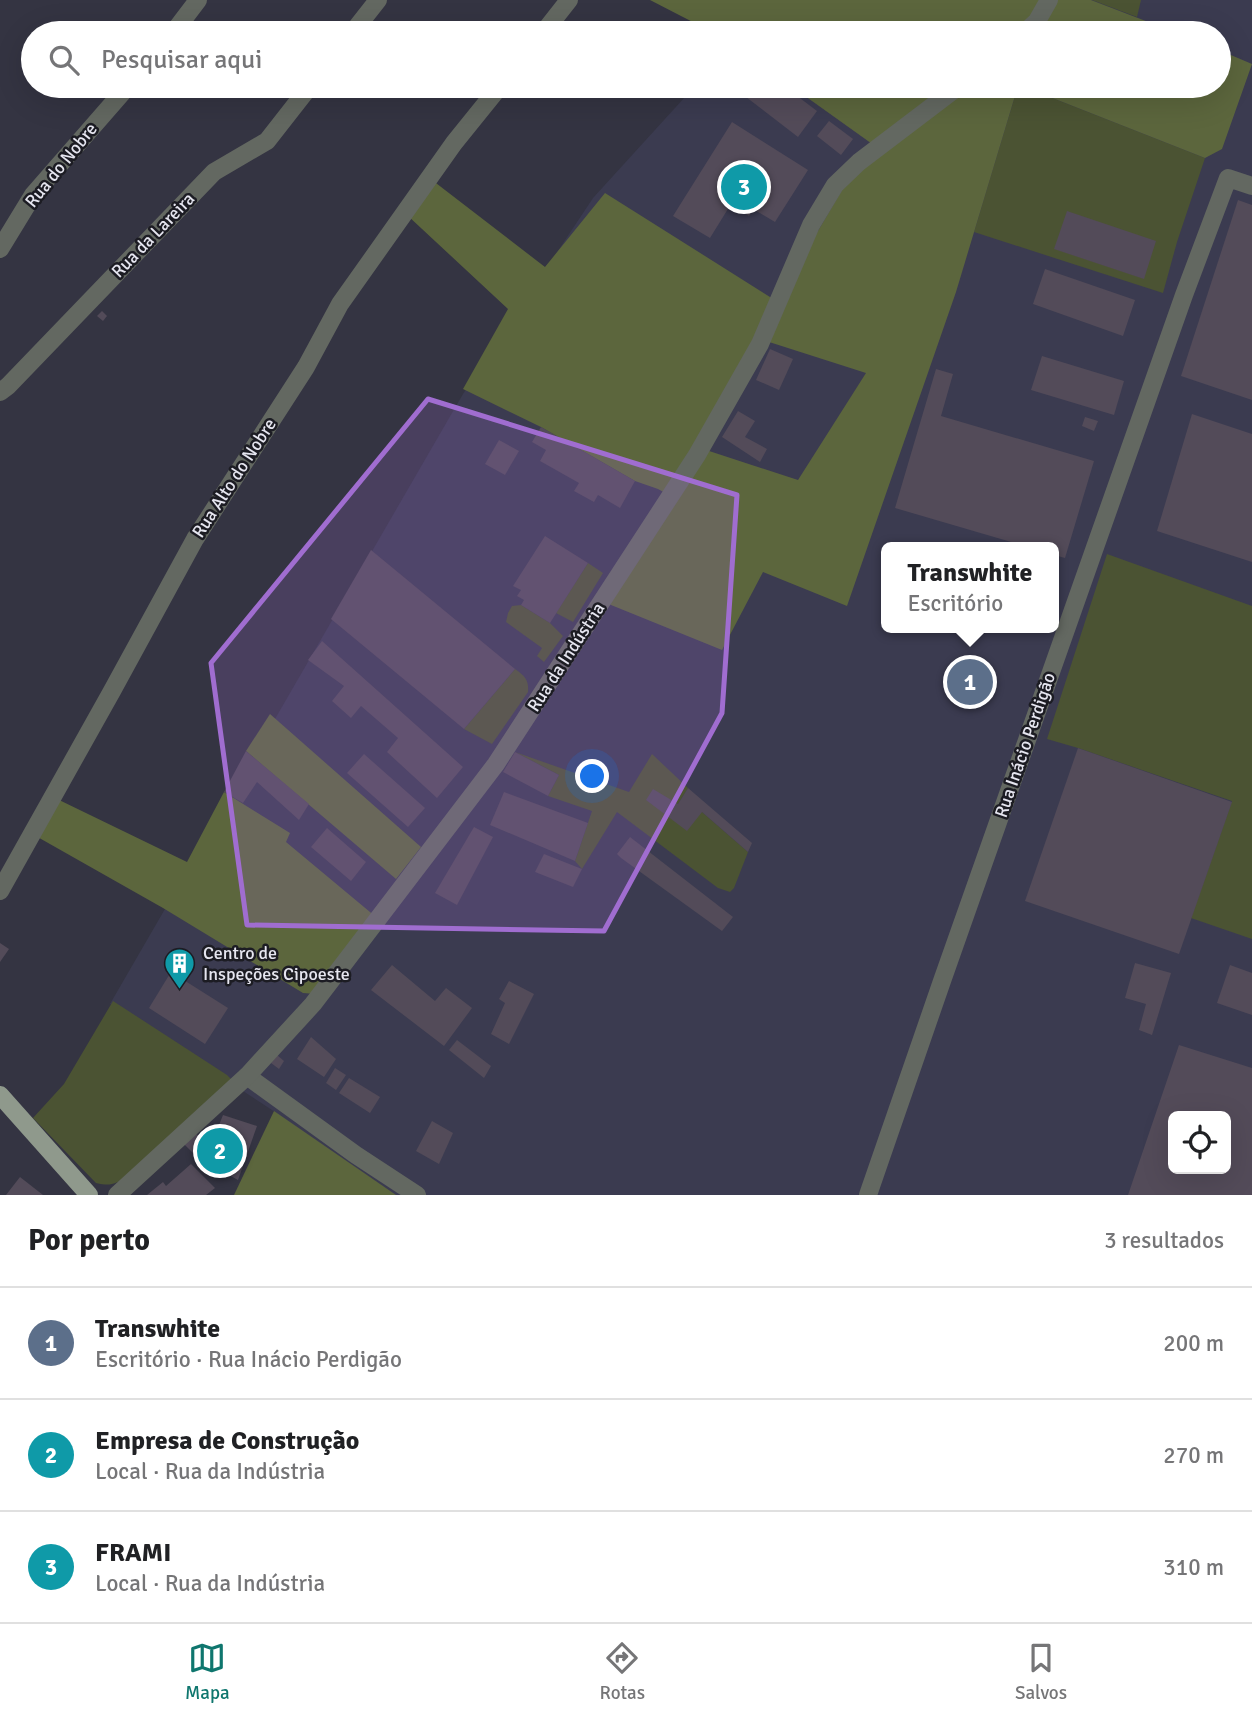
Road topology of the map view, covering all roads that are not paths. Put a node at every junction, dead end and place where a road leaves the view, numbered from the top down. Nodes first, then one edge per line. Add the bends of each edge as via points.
1 (198, 0) edge
2 (378, 0) edge
3 (569, 0) edge
4 (1049, 0) edge
5 (182, 21) edge
6 (361, 21) edge
7 (552, 21) edge
8 (1037, 21) edge
9 (118, 98) edge
10 (301, 98) edge
11 (490, 98) edge
12 (944, 98) edge
13 (1252, 186) edge
14 (0, 249) edge
15 (0, 392) edge
16 (0, 891) edge
17 (247, 1076) junction
18 (0, 1095) edge
19 (89, 1195) edge
20 (117, 1195) edge
21 (417, 1195) edge
22 (868, 1195) edge

1 - 5 street
2 - 6 street
3 - 7 street
4 - 8 street
9 - 14 street, Rua do Nobre via 33,195
10 - 15 street, Rua da Lareira via 267,141 214,172
11 - 16 street, Rua Alto do Nobre via 341,304 306,367 195,539
12 - 17 street, Rua da Indústria via 835,185 811,225 760,344 697,455 496,764 313,1004
13 - 22 street, Rua Inácio Perdigão via 1228,178
17 - 20 street, Rua da Indústria
17 - 21 street
18 - 19 main road

